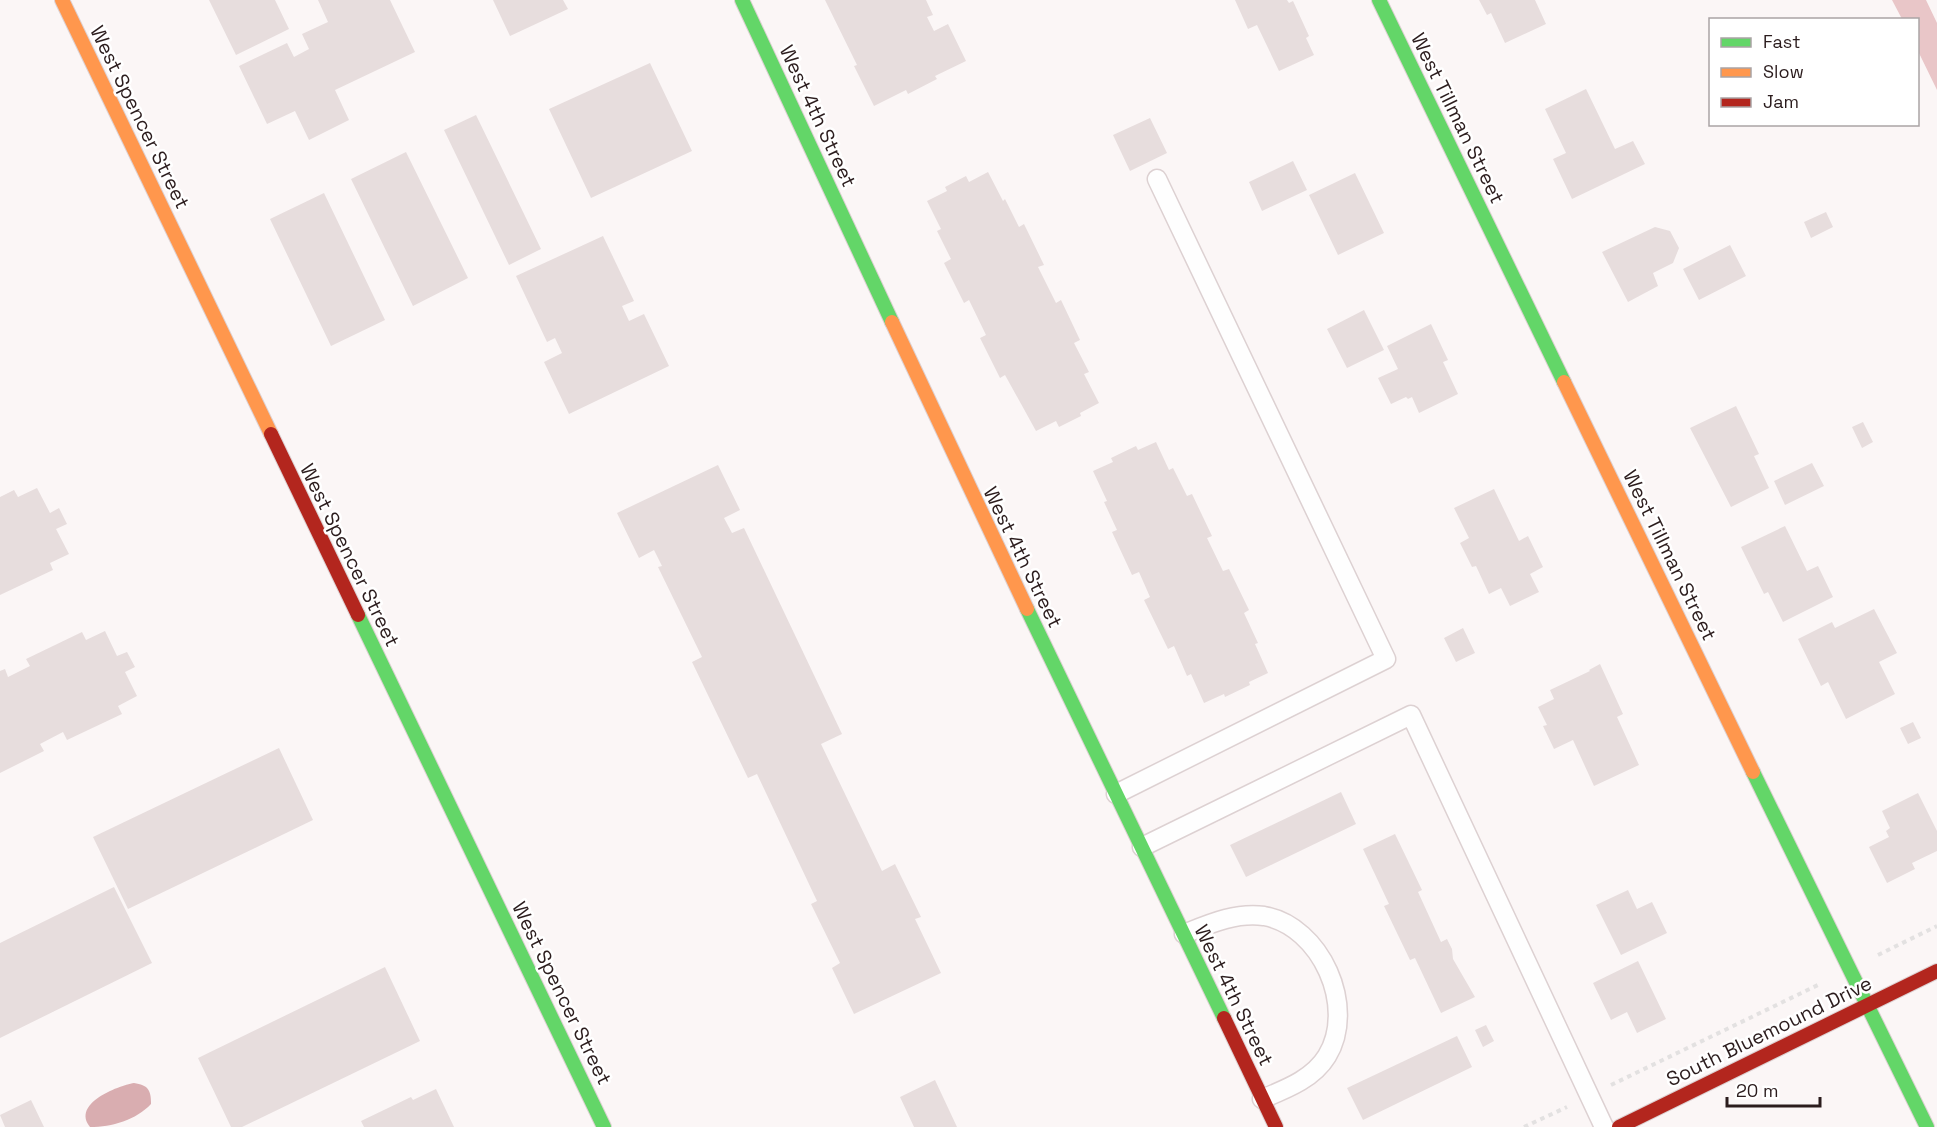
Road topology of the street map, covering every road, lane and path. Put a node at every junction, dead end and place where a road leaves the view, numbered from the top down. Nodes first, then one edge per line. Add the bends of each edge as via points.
1 (62, 0) edge
2 (742, 0) edge
3 (1379, 0) edge
4 (1157, 179) dead end
5 (1116, 794) junction
6 (1142, 847) junction
7 (1937, 926) edge
8 (1184, 934) junction
9 (1849, 970) junction
10 (1937, 971) edge
11 (1866, 1005) junction
12 (1589, 1096) junction
13 (1263, 1099) junction
14 (604, 1127) edge
15 (1276, 1127) edge
16 (1524, 1127) edge
17 (1604, 1127) edge
18 (1618, 1127) edge
19 (1927, 1127) edge

1 - 14 street, West Spencer Street
2 - 5 street, West 4th Street via 977,506
3 - 9 street, West Tillman Street
4 - 5 lane via 1386,660
5 - 6 street, West 4th Street
6 - 8 street, West 4th Street
6 - 12 lane via 1411,715
7 - 9 path
8 - 13 street, West 4th Street
8 - 13 lane via 1233,917 1266,917 1298,932 1325,967 1337,1008 1327,1056 1312,1074
9 - 11 street, West Tillman Street
9 - 12 path
10 - 11 street, South Bluemound Drive
11 - 18 street, South Bluemound Drive
11 - 19 street, West Tillman Street
12 - 16 path
12 - 17 lane
13 - 15 street, West 4th Street

